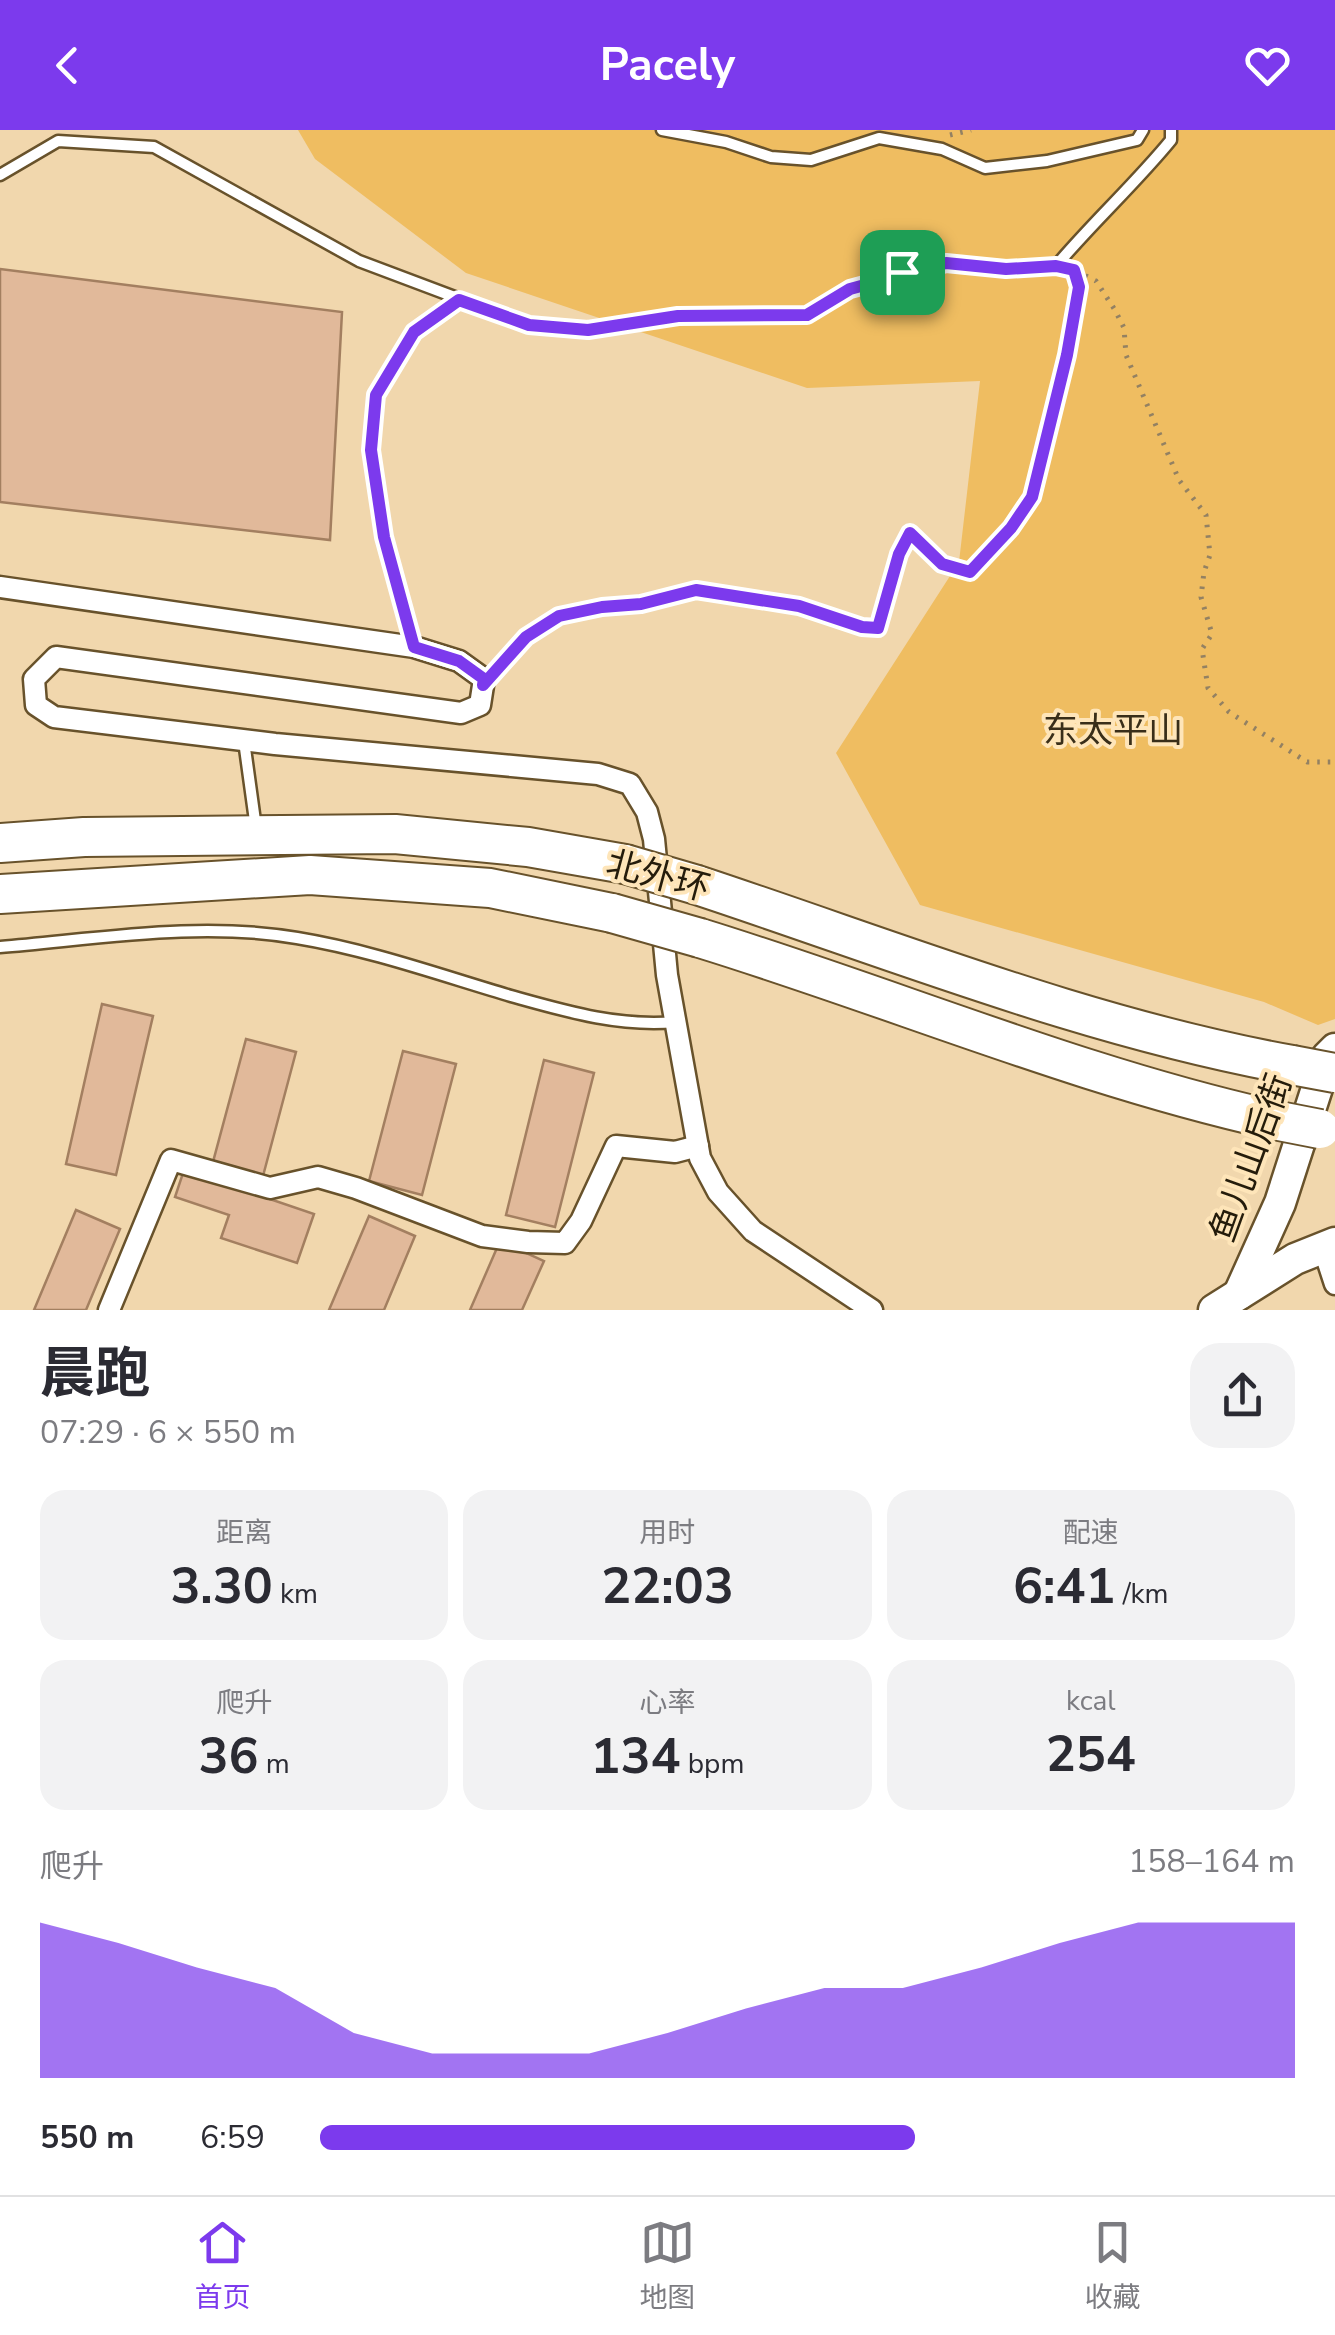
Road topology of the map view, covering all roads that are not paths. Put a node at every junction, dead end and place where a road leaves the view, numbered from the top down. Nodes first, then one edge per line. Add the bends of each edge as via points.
1 (662, 130) edge
2 (1143, 130) edge
3 (1171, 130) edge
4 (0, 175) edge
5 (459, 300) junction
6 (0, 587) edge
7 (414, 647) junction
8 (244, 740) junction
9 (257, 834) junction
10 (0, 843) edge
11 (0, 894) edge
12 (0, 947) edge
13 (675, 1022) junction
14 (1335, 1049) edge
15 (1335, 1073) edge
16 (1327, 1130) edge
17 (698, 1146) junction
18 (1329, 1245) edge
19 (1335, 1284) edge
20 (1226, 1302) edge
21 (109, 1310) edge
22 (872, 1310) edge

1 - 2 lane via 811,160 879,138 942,149 985,168 1105,148 1137,140
3 - 5 lane via 1171,140 1056,266 946,263 850,289 807,315 678,316 588,330 529,325
4 - 5 lane via 58,141 154,147 359,261
5 - 7 lane via 414,332 376,395 371,450 384,537
6 - 7 street
7 - 8 street via 459,661 484,679 480,705 461,713 56,657 34,678 36,705 54,718
8 - 9 lane
8 - 13 street via 598,774 630,784 654,838
9 - 10 highway, 北外环
9 - 15 highway, 北外环, bridge via 395,834 625,864 1094,1019
11 - 16 highway, 北外环, bridge via 310,875 490,888 612,912 794,967 1045,1057 1202,1103
12 - 13 lane via 159,934 294,937 370,952 570,1013
13 - 17 street
14 - 20 street, 鱼儿山后街 via 1280,1203
17 - 21 street via 675,1152 616,1146 565,1243 482,1236 318,1178 270,1188 171,1160
17 - 22 street via 718,1192 753,1231
18 - 19 street
18 - 20 street, 鱼儿山后街

